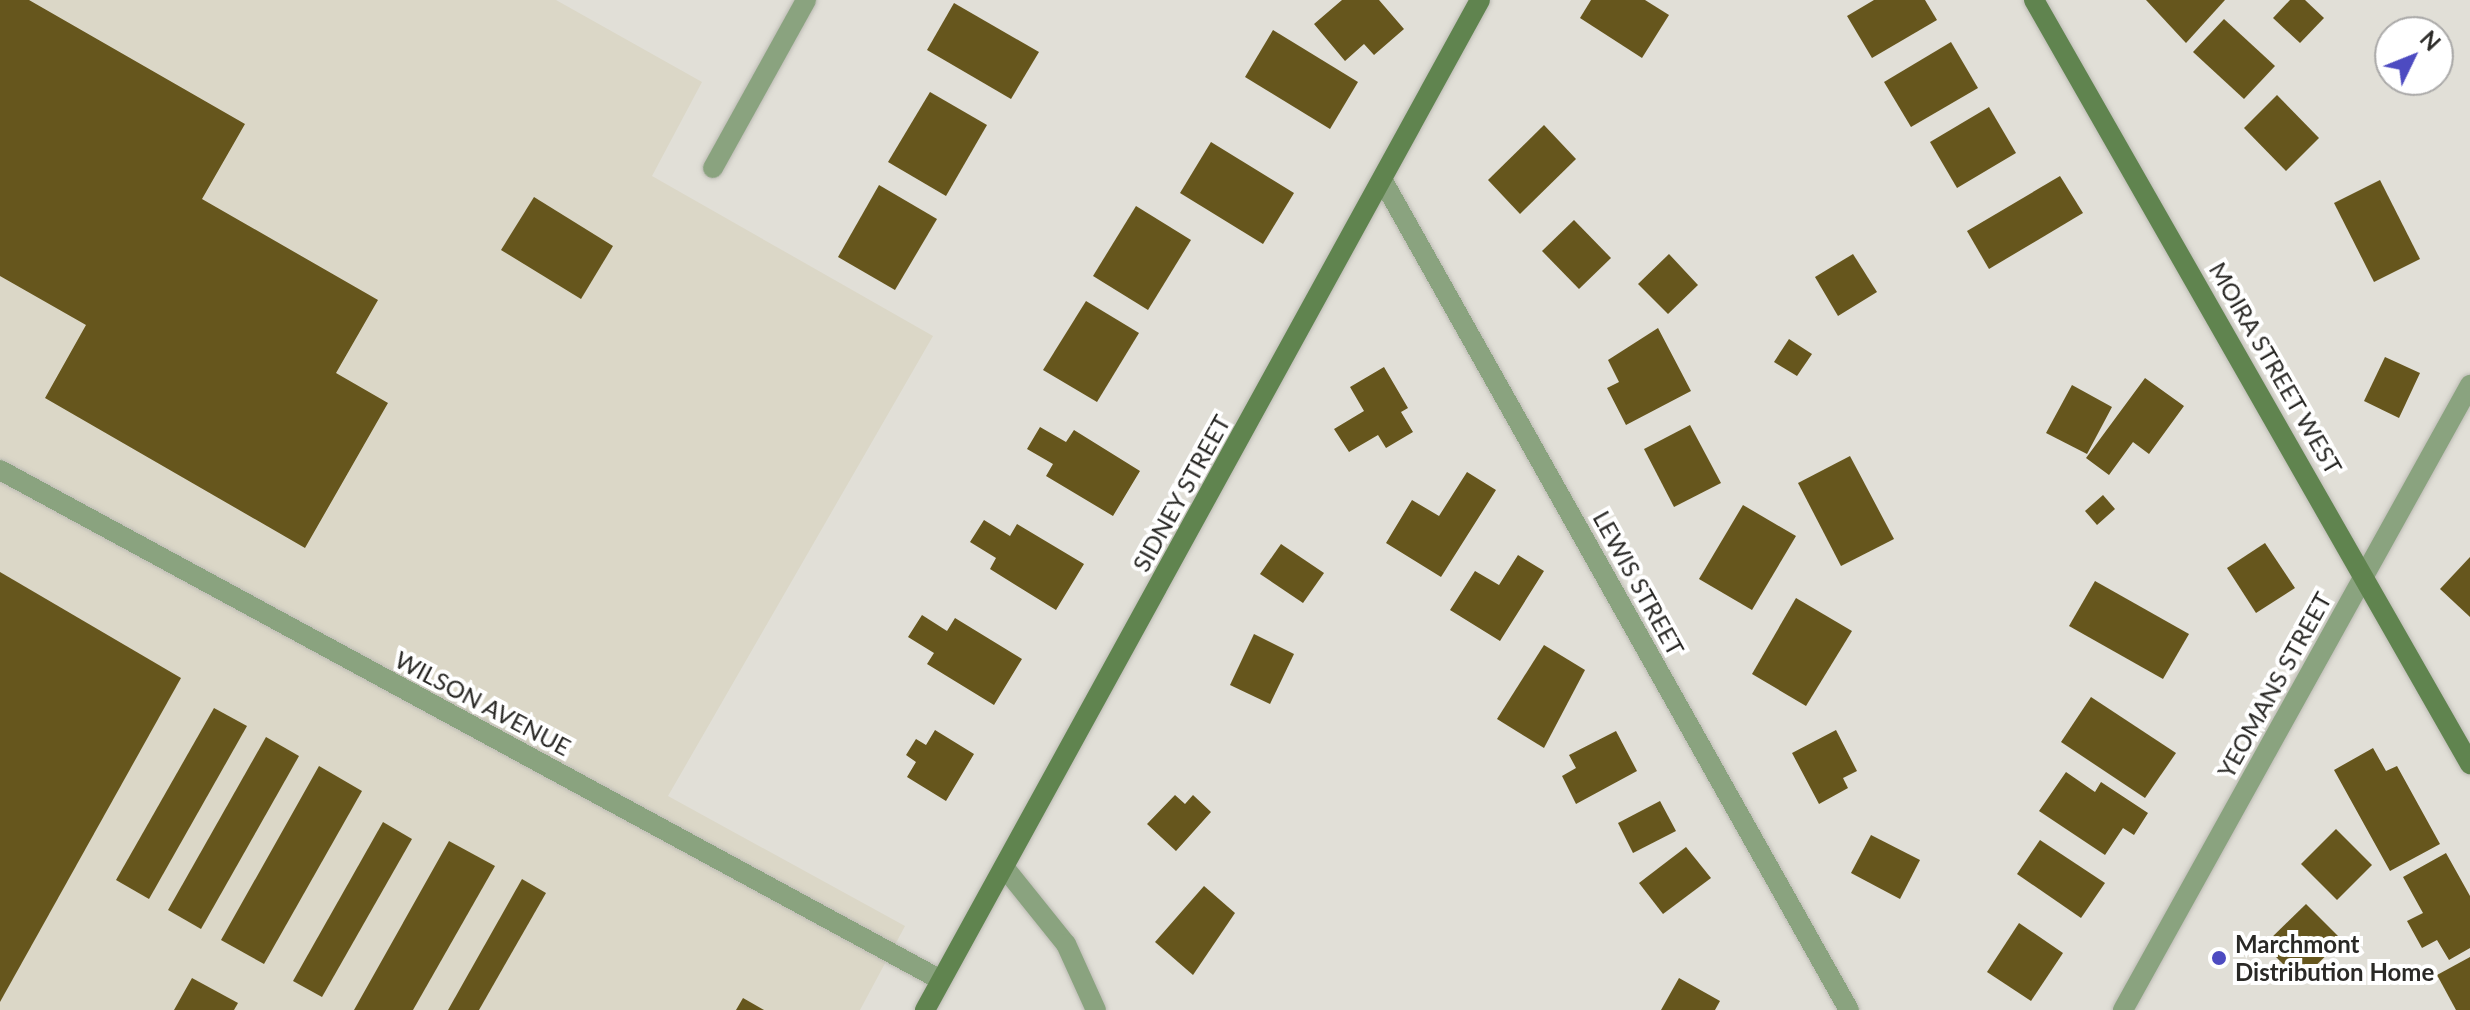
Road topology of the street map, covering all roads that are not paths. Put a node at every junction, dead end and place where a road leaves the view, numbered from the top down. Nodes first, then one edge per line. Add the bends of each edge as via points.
1 (806, 0) edge
2 (1480, 0) edge
3 (2034, 0) edge
4 (713, 168) dead end
5 (1383, 181) junction
6 (2470, 385) edge
7 (0, 470) edge
8 (2365, 575) junction
9 (2470, 764) edge
10 (1004, 867) junction
11 (941, 980) junction
12 (925, 1010) edge
13 (1096, 1010) edge
14 (1849, 1010) edge
15 (2123, 1010) edge

1 - 4 street
2 - 5 main road, SIDNEY STREET
3 - 8 main road, MOIRA STREET WEST
5 - 10 main road, SIDNEY STREET
5 - 14 street, LEWIS STREET
6 - 8 street, YEOMANS STREET
7 - 11 street, WILSON AVENUE
8 - 9 main road, MOIRA STREET WEST
8 - 15 street, YEOMANS STREET
10 - 11 main road, SIDNEY STREET
10 - 13 street via 1066,944
11 - 12 main road, SIDNEY STREET

